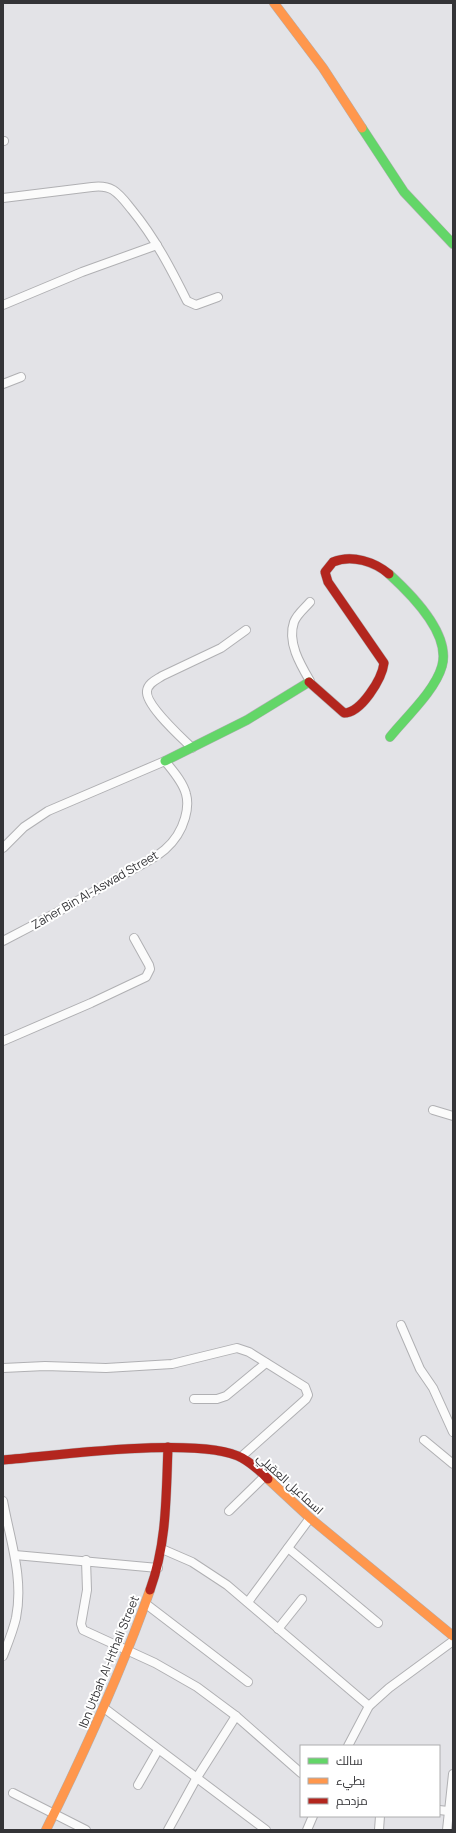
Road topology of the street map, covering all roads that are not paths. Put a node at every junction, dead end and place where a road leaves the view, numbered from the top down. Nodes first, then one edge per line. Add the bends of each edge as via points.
1 (274, 3) edge
2 (3, 198) edge
3 (453, 244) edge
4 (158, 245) junction
5 (218, 297) dead end
6 (3, 305) edge
7 (21, 377) dead end
8 (3, 384) edge
9 (310, 602) dead end
10 (246, 630) dead end
11 (310, 681) junction
12 (390, 737) dead end
13 (192, 748) junction
14 (165, 761) junction
15 (3, 848) edge
16 (134, 938) dead end
17 (3, 941) edge
18 (3, 1041) edge
19 (432, 1110) dead end
20 (453, 1116) edge
21 (402, 1325) dead end
22 (266, 1363) junction
23 (3, 1368) edge
24 (194, 1399) dead end
25 (453, 1432) edge
26 (424, 1440) dead end
27 (168, 1447) junction
28 (241, 1457) junction
29 (3, 1460) edge
30 (453, 1464) edge
31 (265, 1476) junction
32 (3, 1501) edge
33 (229, 1511) dead end
34 (310, 1518) junction
35 (288, 1548) junction
36 (162, 1549) junction
37 (15, 1555) junction
38 (86, 1560) junction
39 (158, 1568) junction
40 (302, 1599) dead end
41 (248, 1602) junction
42 (146, 1604) junction
43 (378, 1623) dead end
44 (278, 1629) junction
45 (453, 1636) edge
46 (453, 1641) edge
47 (129, 1651) junction
48 (3, 1656) edge
49 (248, 1682) dead end
50 (369, 1706) junction
51 (104, 1708) junction
52 (236, 1716) junction
53 (349, 1745) edge
54 (158, 1750) junction
55 (300, 1772) edge
56 (453, 1774) edge
57 (196, 1779) junction
58 (138, 1785) dead end
59 (13, 1793) dead end
60 (440, 1810) edge
61 (448, 1811) junction
62 (55, 1813) junction
63 (313, 1817) edge
64 (380, 1817) edge
65 (46, 1830) edge
66 (86, 1830) edge
67 (168, 1830) edge
68 (266, 1830) edge
69 (307, 1830) edge
70 (379, 1830) edge
71 (447, 1830) edge

1 - 3 street via 323,68 404,192
2 - 4 street via 97,186 108,188 127,204
4 - 5 street via 187,301 196,305
4 - 6 street via 82,272
7 - 8 street
9 - 11 street via 294,621 292,635 299,662
10 - 13 street via 229,644 154,680 149,687 147,692 150,703
11 - 12 street via 340,710 348,713 360,706 382,675 385,666 383,660 328,582 325,572 336,560 357,560 376,565 398,584 436,629 442,648 442,667 435,680
11 - 13 street via 247,720
13 - 14 street
14 - 15 street via 48,811 24,827
14 - 17 street, Zaher Bin Al-Aswad Street via 186,794 186,815 177,838 161,853 138,867 61,912
16 - 18 street via 149,965 146,977
19 - 20 street
21 - 25 street via 420,1369 433,1388
22 - 23 street via 238,1348 161,1365
22 - 24 street via 226,1396 212,1400
22 - 28 street via 305,1387 308,1395
26 - 30 street
27 - 28 street, اسماعيل العقيلي via 208,1448
27 - 29 street, اسماعيل العقيلي
27 - 36 street, Ibn Utbah Al-Hthali Street
28 - 31 street, اسماعيل العقيلي
31 - 33 street
31 - 34 street, اسماعيل العقيلي
32 - 37 street
34 - 35 street
34 - 45 street, اسماعيل العقيلي
35 - 41 street
35 - 43 street
36 - 39 street, Ibn Utbah Al-Hthali Street
36 - 41 street via 203,1568
37 - 38 street
37 - 48 street via 19,1598 16,1618
38 - 39 street
38 - 47 street via 87,1590 81,1627 86,1633
39 - 42 street, Ibn Utbah Al-Hthali Street
40 - 44 street
41 - 44 street
42 - 47 street, Ibn Utbah Al-Hthali Street
42 - 49 street
44 - 50 street
46 - 50 street
47 - 51 street, Ibn Utbah Al-Hthali Street
47 - 52 street via 188,1681
50 - 53 street
51 - 54 street
51 - 62 street, Ibn Utbah Al-Hthali Street
52 - 55 street
52 - 57 street
54 - 57 street
54 - 58 street
56 - 61 street
57 - 67 street
57 - 68 street
59 - 62 street
60 - 61 street
61 - 71 street
62 - 65 street, Ibn Utbah Al-Hthali Street
62 - 66 street
63 - 69 street
64 - 70 street

